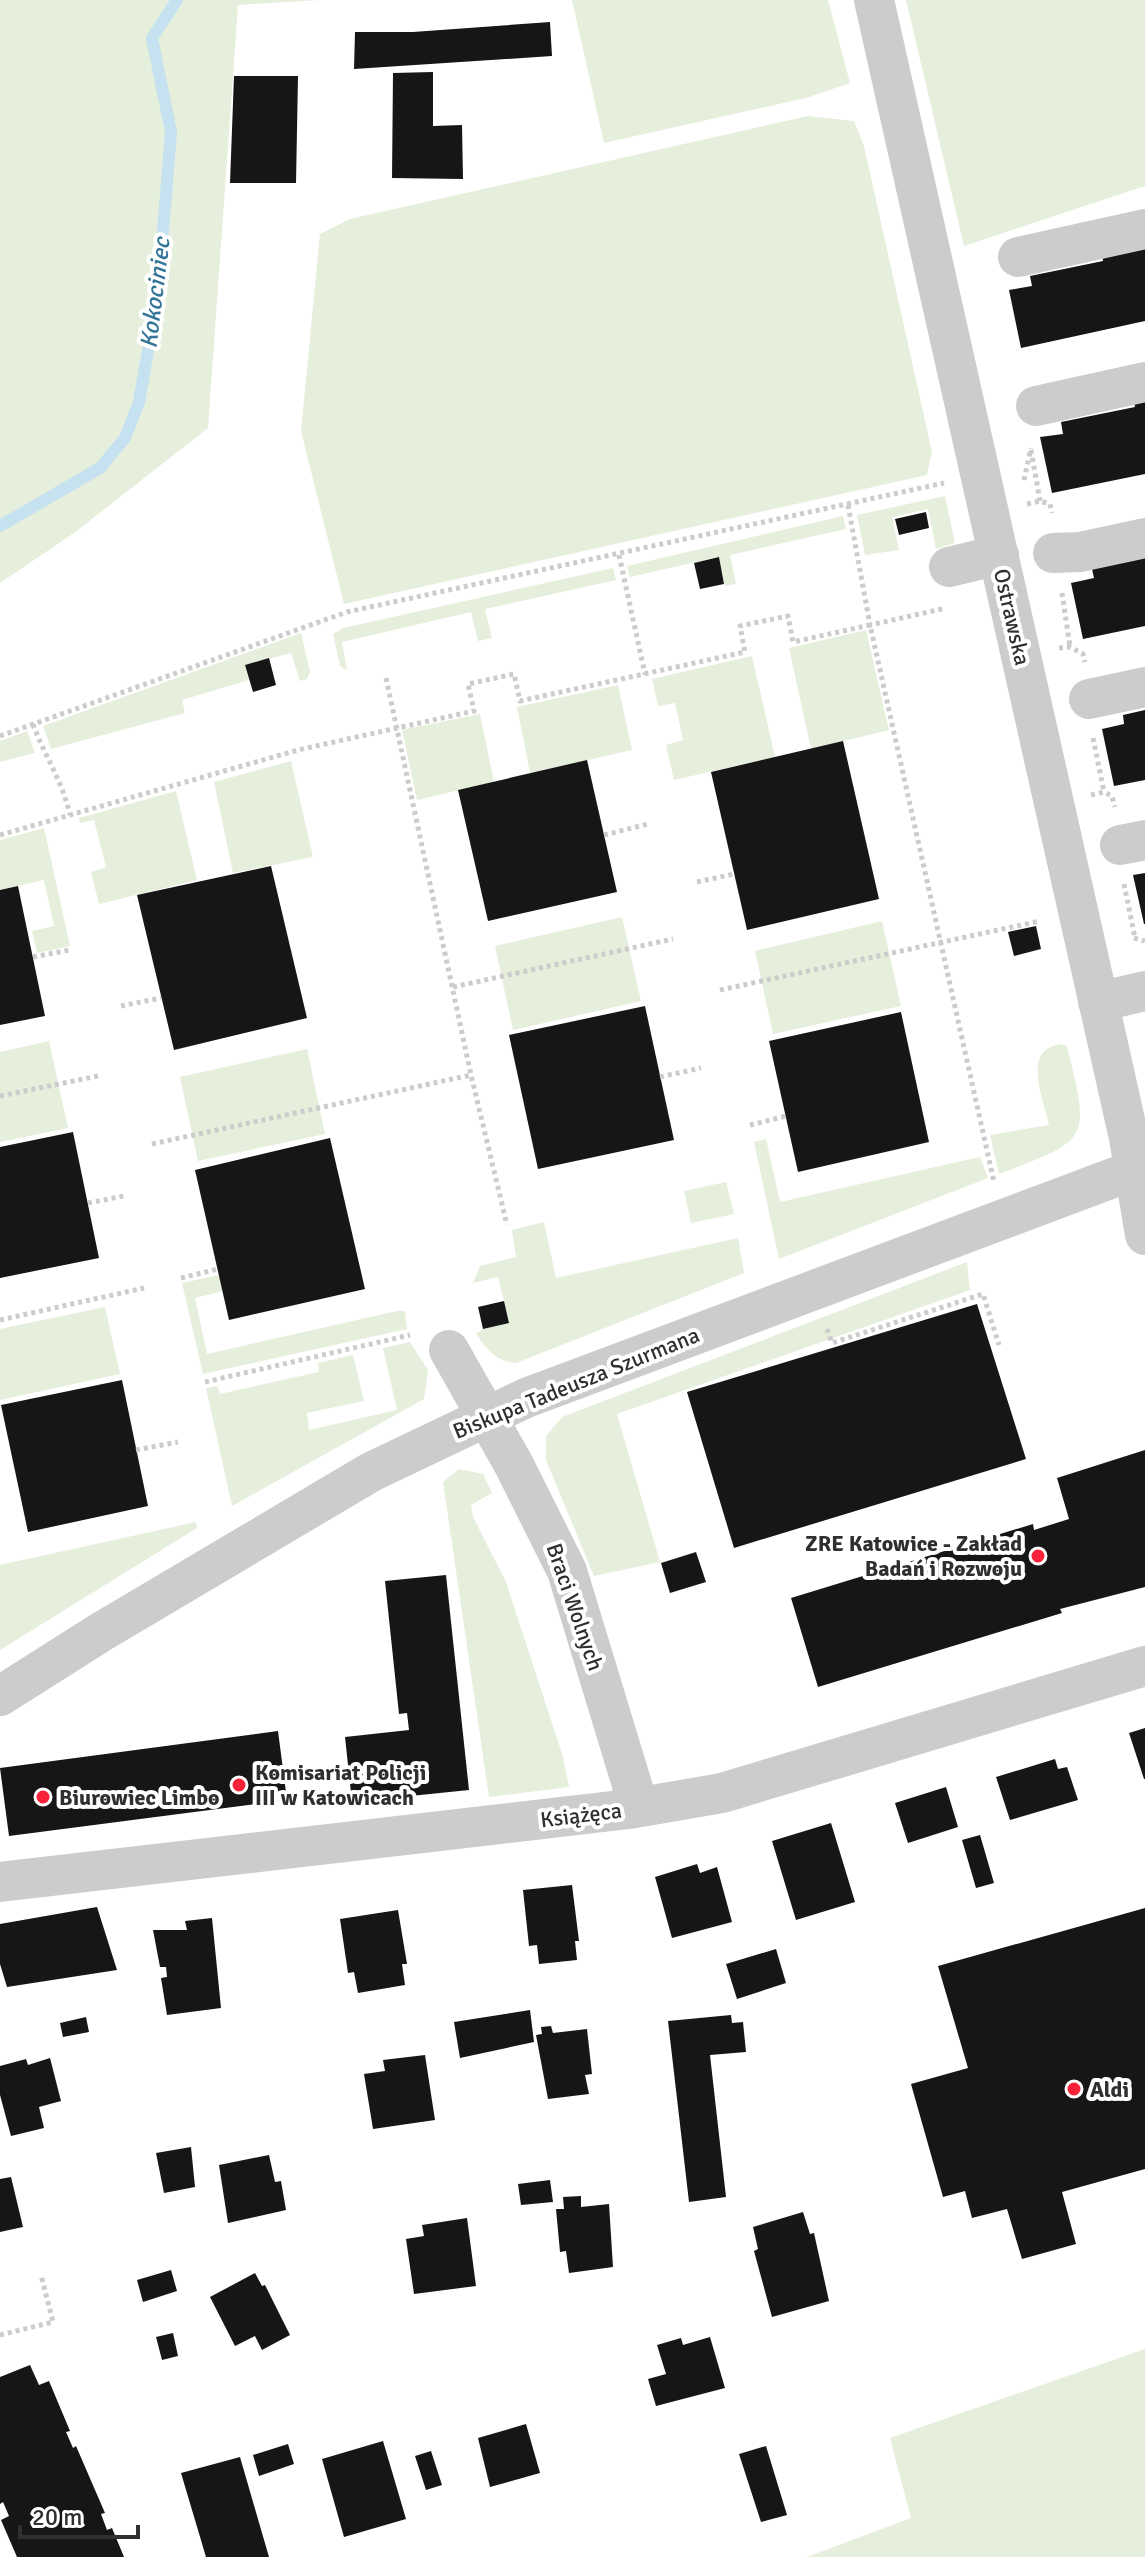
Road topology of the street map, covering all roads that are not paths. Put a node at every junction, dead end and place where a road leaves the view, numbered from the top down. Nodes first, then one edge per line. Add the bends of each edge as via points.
1 (874, 0) edge
2 (1145, 229) edge
3 (1018, 257) dead end
4 (1145, 382) edge
5 (1036, 406) road end
6 (1145, 538) edge
7 (1053, 553) dead end
8 (999, 555) junction
9 (949, 567) dead end
10 (1145, 687) edge
11 (1089, 699) dead end
12 (1145, 991) edge
13 (1098, 1002) junction
14 (1140, 1167) edge
15 (1145, 1235) edge
16 (449, 1350) dead end
17 (487, 1416) junction
18 (1145, 1666) edge
19 (0, 1696) edge
20 (629, 1809) junction
21 (0, 1882) edge

1 - 8 street, Ostrawska
2 - 3 street
4 - 5 street
6 - 7 street
8 - 9 street
8 - 13 street, Ostrawska
10 - 11 street
12 - 13 street
13 - 14 street, Ostrawska
14 - 15 street, Ostrawska
14 - 17 street, Biskupa Tadeusza Szurmana
16 - 17 street, Braci Wolnych
17 - 19 street, Biskupa Tadeusza Szurmana via 371,1472
17 - 20 street, Braci Wolnych via 567,1571 633,1788
18 - 20 street, Książęca via 722,1793
20 - 21 street, Książęca

